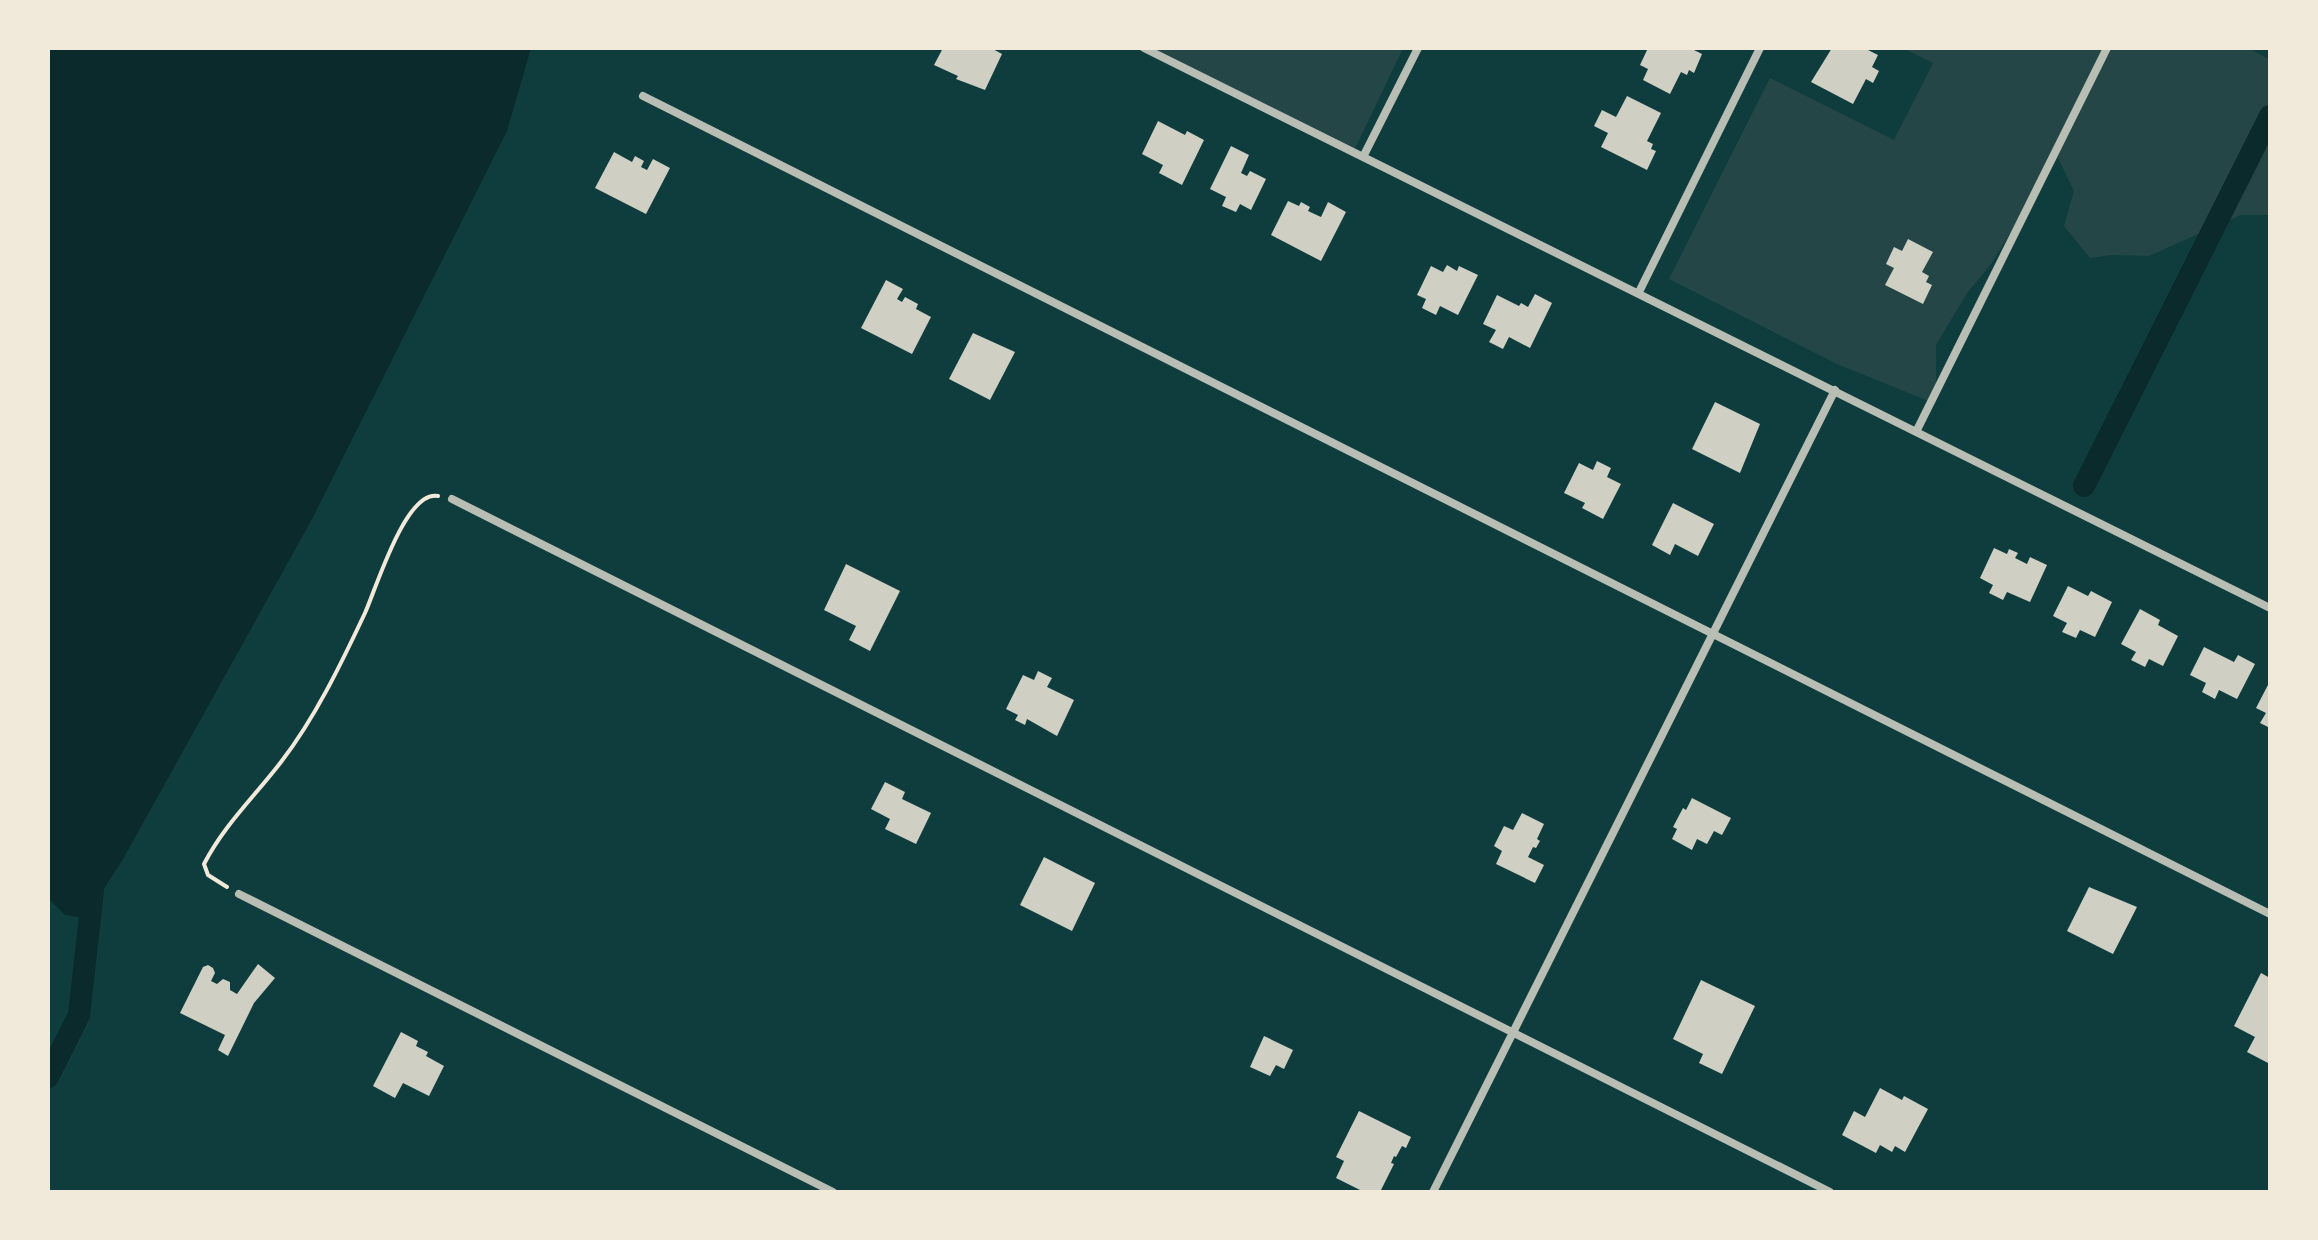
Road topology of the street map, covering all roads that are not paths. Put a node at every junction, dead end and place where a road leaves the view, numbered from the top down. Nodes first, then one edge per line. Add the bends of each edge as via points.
1 (1144, 48) edge
2 (1418, 48) edge
3 (1760, 48) edge
4 (2107, 48) edge
5 (643, 96) dead end
6 (1363, 157) junction
7 (1639, 292) junction
8 (1835, 390) junction
9 (1916, 432) junction
10 (452, 499) road end
11 (2270, 608) edge
12 (1712, 633) junction
13 (239, 894) road end
14 (2270, 914) edge
15 (1514, 1032) junction
16 (833, 1192) edge
17 (1433, 1192) edge
18 (1830, 1192) edge

1 - 6 street
2 - 6 street
3 - 7 street
4 - 9 street
5 - 12 street
6 - 7 street
7 - 8 street
8 - 9 street
8 - 12 street
9 - 11 street
10 - 15 street
12 - 14 street
12 - 15 street
13 - 16 street
15 - 17 street
15 - 18 street

